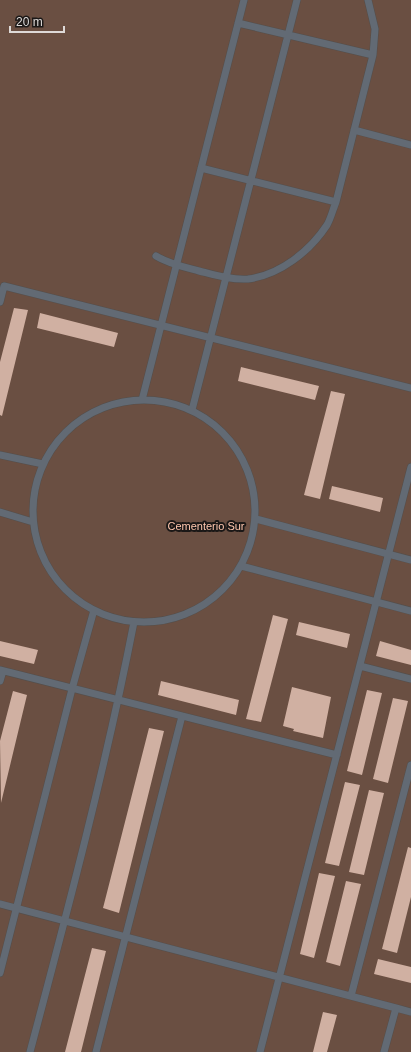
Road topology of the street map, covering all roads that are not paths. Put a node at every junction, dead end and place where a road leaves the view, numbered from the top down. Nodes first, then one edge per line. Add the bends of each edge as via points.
1 (244, 0) edge
2 (297, 0) edge
3 (368, 0) edge
4 (238, 23) junction
5 (288, 34) junction
6 (373, 55) junction
7 (354, 130) junction
8 (411, 145) edge
9 (201, 168) junction
10 (251, 182) junction
11 (336, 202) junction
12 (156, 256) dead end
13 (176, 264) junction
14 (226, 278) junction
15 (0, 302) edge
16 (160, 326) junction
17 (212, 338) junction
18 (411, 388) edge
19 (142, 400) junction
20 (192, 410) junction
21 (0, 455) edge
22 (43, 464) junction
23 (411, 467) edge
24 (0, 512) edge
25 (256, 520) junction
26 (33, 522) junction
27 (388, 555) junction
28 (411, 560) edge
29 (241, 566) junction
30 (376, 602) junction
31 (94, 610) junction
32 (411, 611) edge
33 (134, 622) junction
34 (360, 666) junction
35 (1, 671) edge
36 (411, 679) edge
37 (0, 681) edge
38 (72, 689) junction
39 (118, 700) junction
40 (182, 716) junction
41 (337, 755) junction
42 (411, 765) edge
43 (0, 904) edge
44 (17, 908) junction
45 (65, 920) junction
46 (125, 936) junction
47 (0, 973) edge
48 (280, 977) junction
49 (351, 996) junction
50 (396, 1008) junction
51 (411, 1012) edge
52 (30, 1052) edge
53 (96, 1052) edge
54 (260, 1052) edge
55 (384, 1052) edge

1 - 4 lane
2 - 5 lane
3 - 6 lane via 375,29
4 - 5 lane
4 - 9 lane
5 - 6 lane
5 - 10 lane
6 - 7 lane
7 - 8 lane
7 - 11 lane
9 - 10 lane
9 - 13 lane
10 - 11 lane
10 - 14 lane
11 - 14 lane via 327,224 296,259 267,274 248,279
12 - 13 lane
13 - 14 lane
13 - 16 lane
14 - 17 lane
15 - 16 lane via 4,286
16 - 17 lane
16 - 19 lane
17 - 18 lane
17 - 20 lane
19 - 20 lane via 165,401
19 - 22 lane via 116,403 80,420 61,437
20 - 25 lane via 215,425 233,443 247,467 255,496
21 - 22 lane
22 - 26 lane via 34,494
23 - 27 lane
24 - 26 lane
25 - 27 lane
25 - 29 lane via 252,542
26 - 31 lane via 41,561 54,582
27 - 28 lane
27 - 30 lane
29 - 30 lane
29 - 33 lane via 226,587 204,605 169,619
30 - 32 lane
30 - 34 lane
31 - 33 lane
31 - 38 lane
33 - 39 lane
34 - 36 lane
34 - 41 lane
35 - 37 lane
35 - 38 lane
38 - 39 lane
38 - 44 lane
39 - 40 lane
39 - 45 lane
40 - 41 lane
40 - 46 lane
41 - 48 lane
42 - 49 lane
43 - 44 lane
44 - 45 lane
44 - 47 lane
45 - 46 lane
45 - 52 lane
46 - 48 lane
46 - 53 lane
48 - 49 lane
48 - 54 lane
49 - 50 lane
50 - 51 lane
50 - 55 lane

